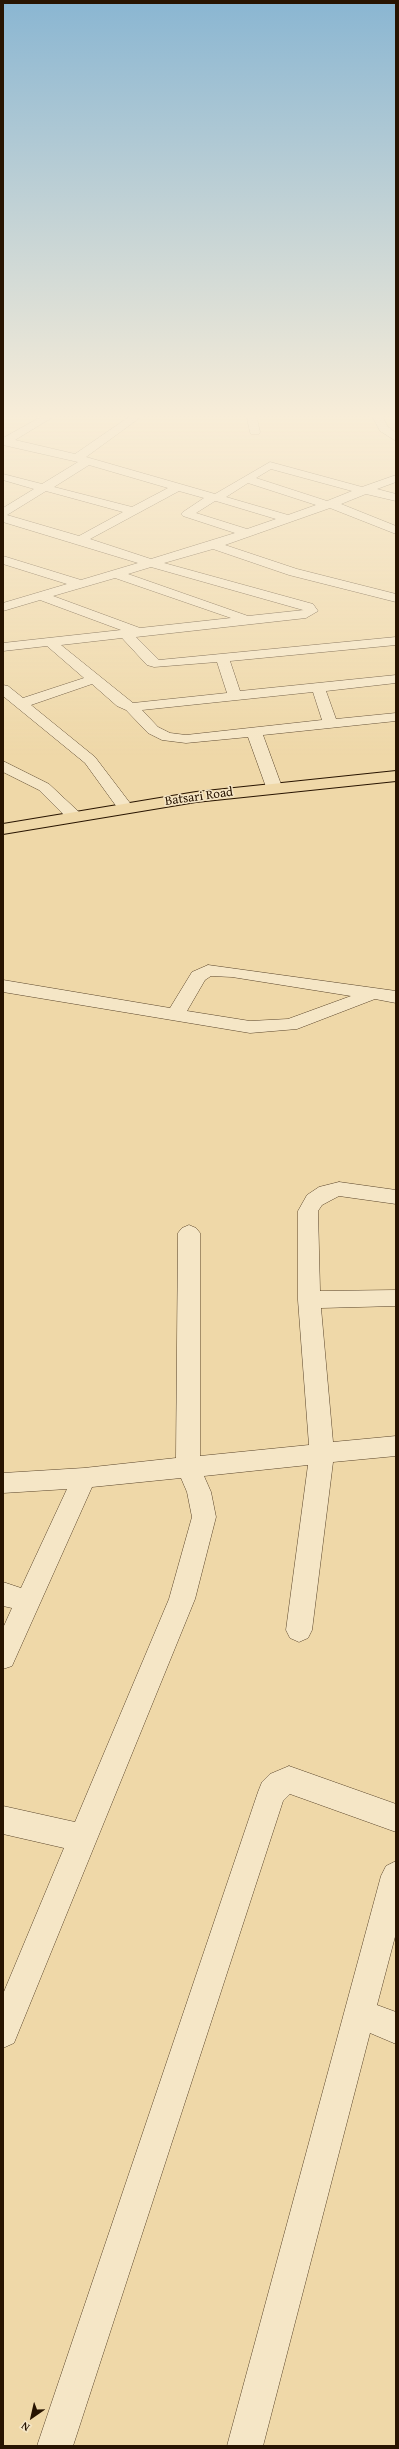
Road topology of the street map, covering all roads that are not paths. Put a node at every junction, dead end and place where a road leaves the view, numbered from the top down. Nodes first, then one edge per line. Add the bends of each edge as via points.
1 (39, 528) edge
2 (102, 528) edge
3 (232, 528) edge
4 (261, 528) edge
5 (247, 533) junction
6 (80, 540) junction
7 (213, 544) junction
8 (3, 560) edge
9 (149, 564) junction
10 (115, 574) junction
11 (80, 584) junction
12 (41, 596) junction
13 (3, 597) edge
14 (396, 598) edge
15 (19, 602) junction
16 (3, 607) edge
17 (248, 620) junction
18 (133, 633) junction
19 (396, 641) edge
20 (50, 642) junction
21 (3, 647) edge
22 (222, 658) junction
23 (94, 679) junction
24 (396, 679) edge
25 (318, 687) junction
26 (3, 689) edge
27 (235, 696) junction
28 (22, 703) junction
29 (131, 707) junction
30 (396, 717) edge
31 (330, 724) junction
32 (254, 732) junction
33 (3, 766) edge
34 (396, 776) edge
35 (274, 787) junction
36 (125, 807) junction
37 (74, 816) junction
38 (3, 829) edge
39 (3, 986) edge
40 (373, 994) junction
41 (396, 997) edge
42 (175, 1015) junction
43 (396, 1197) edge
44 (189, 1232) dead end
45 (396, 1298) edge
46 (309, 1300) junction
47 (396, 1446) edge
48 (322, 1453) junction
49 (188, 1467) junction
50 (84, 1478) junction
51 (3, 1483) edge
52 (3, 1594) edge
53 (28, 1602) junction
54 (299, 1630) dead end
55 (3, 1657) edge
56 (396, 1818) edge
57 (3, 1820) edge
58 (82, 1838) junction
59 (396, 1876) edge
60 (360, 2013) junction
61 (396, 2028) edge
62 (3, 2032) edge
63 (56, 2446) edge
64 (245, 2446) edge

1 - 6 street
2 - 6 street
3 - 5 street
4 - 5 street
5 - 7 street
6 - 9 street
7 - 9 street
7 - 14 street via 294,572
8 - 11 street
9 - 10 street
9 - 17 street via 308,607 312,611 306,614
10 - 11 street
10 - 17 street
11 - 12 street
12 - 15 street
12 - 18 street
13 - 15 street
15 - 16 street
17 - 18 street
18 - 20 street
18 - 22 street via 155,664
19 - 22 street
20 - 21 street
20 - 23 street
22 - 27 street
23 - 28 street
23 - 29 street via 122,703
24 - 25 street
25 - 27 street
25 - 31 street
26 - 28 street
27 - 29 street
28 - 36 street via 90,760
29 - 32 street via 153,730 168,737 186,739
30 - 31 street
31 - 32 street
32 - 35 street
33 - 37 street via 44,787
34 - 35 main road, Batsari Road
35 - 36 main road, Batsari Road
36 - 37 main road, Batsari Road
37 - 38 main road, Batsari Road
39 - 42 street
40 - 41 street
40 - 42 street via 290,1024 250,1027
40 - 42 street via 208,970 198,976
43 - 46 street via 339,1189 326,1192 314,1200 308,1211
44 - 49 street
45 - 46 street
46 - 48 street
47 - 48 street
48 - 49 street
48 - 54 street
49 - 50 street
49 - 58 street via 199,1492 204,1517 182,1599
50 - 51 street
50 - 53 street
52 - 53 street
53 - 55 street
56 - 63 street via 289,1780 272,1792
57 - 58 street
58 - 62 street
59 - 60 street
60 - 61 street
60 - 64 street

